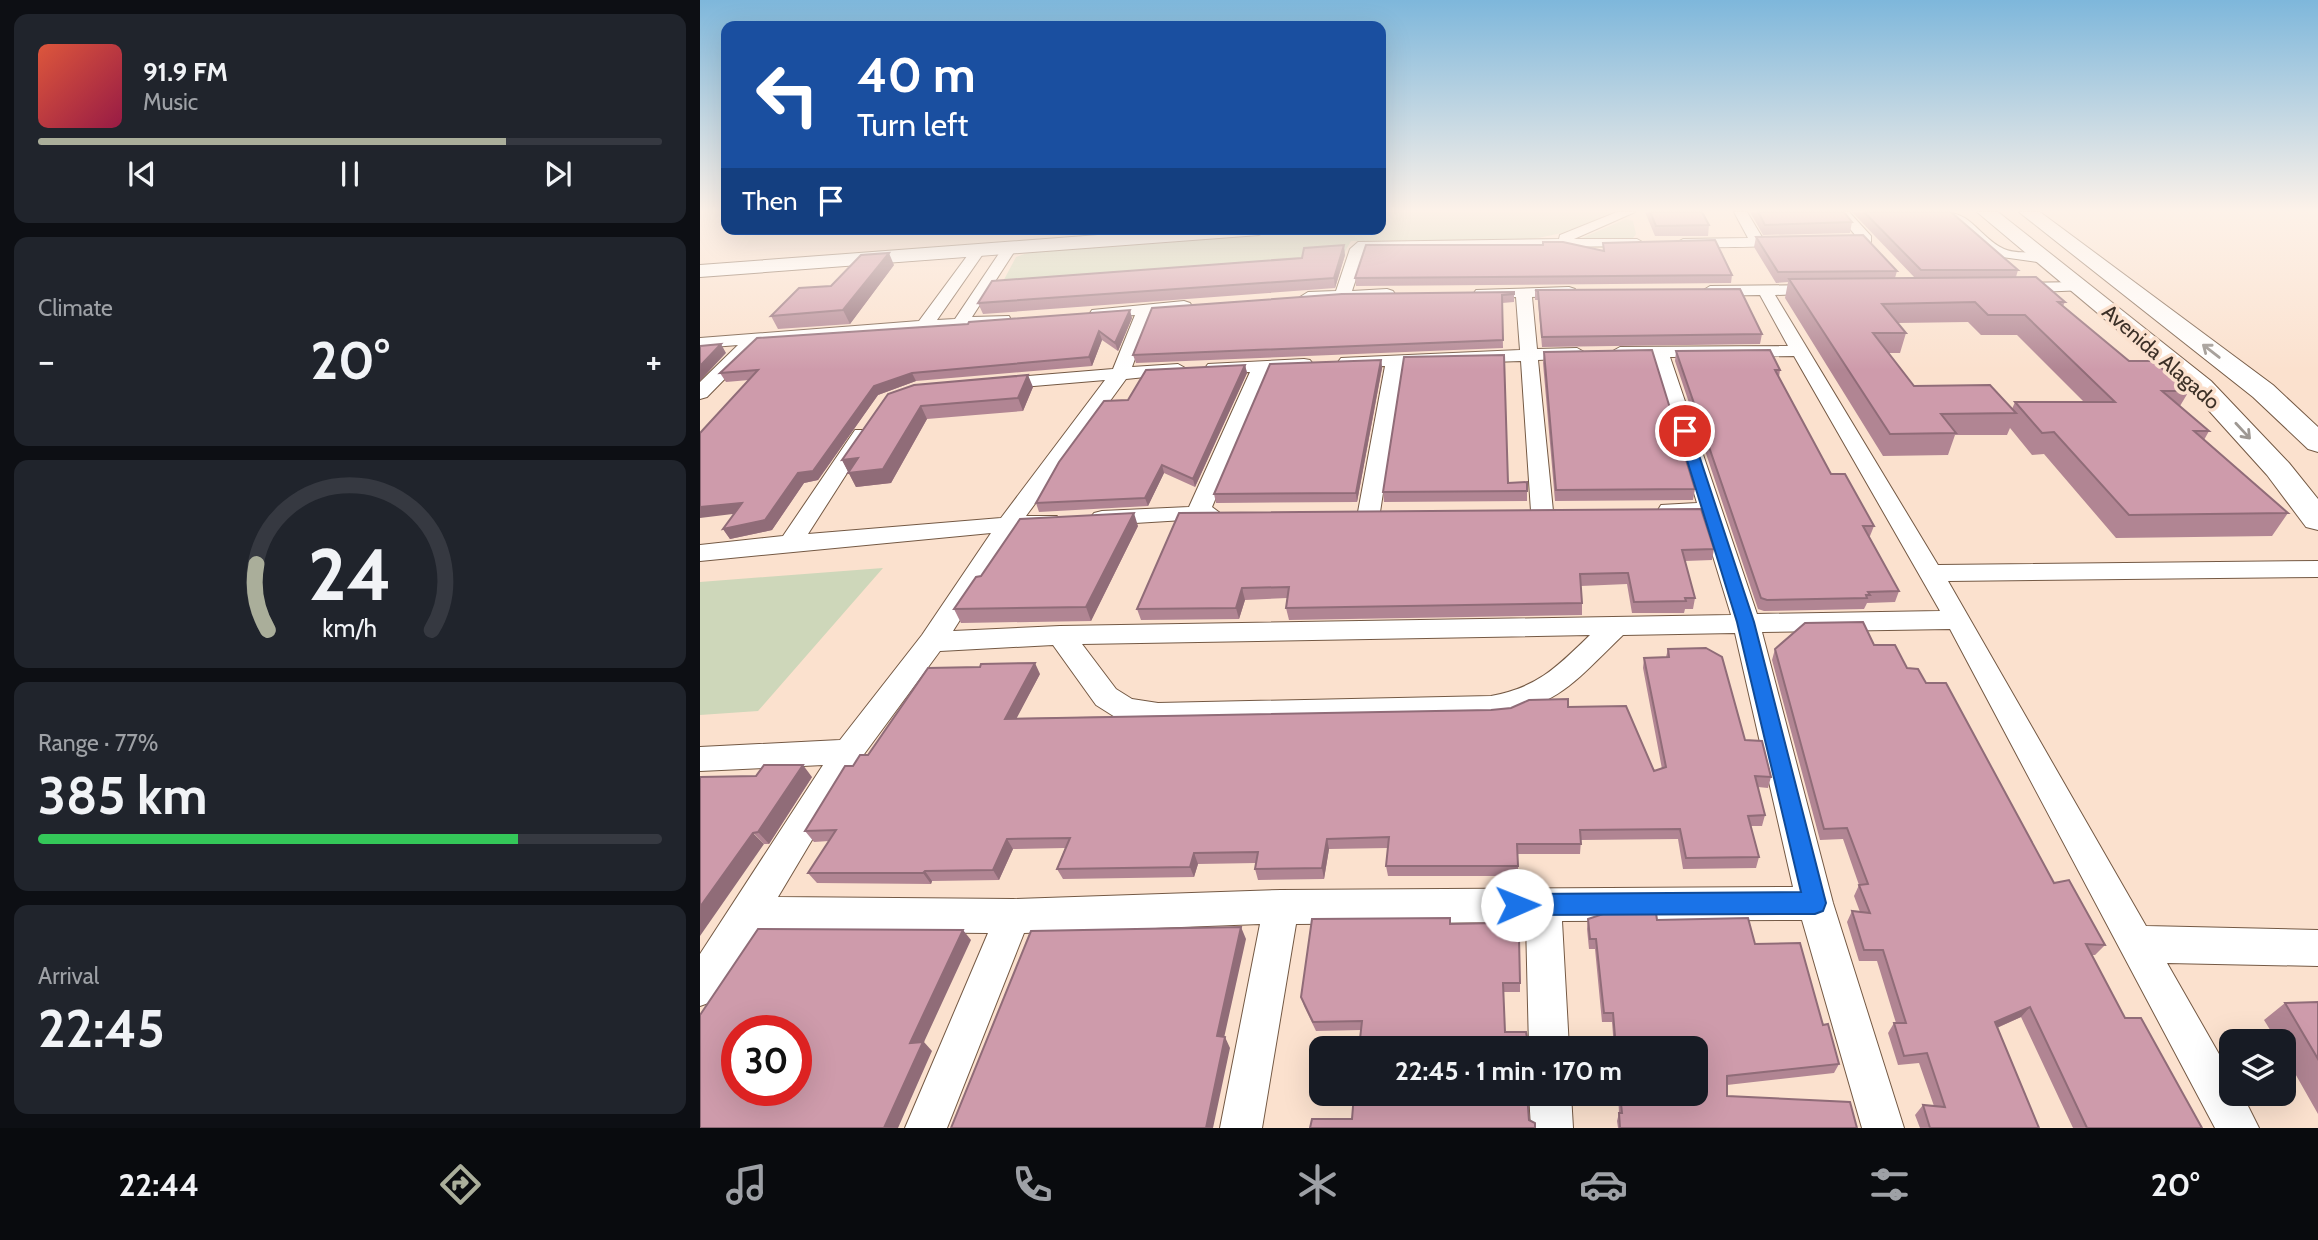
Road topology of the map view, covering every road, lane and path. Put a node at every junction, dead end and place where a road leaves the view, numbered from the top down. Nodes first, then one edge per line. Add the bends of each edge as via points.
1 (741, 265) edge
2 (801, 265) edge
3 (968, 265) edge
4 (999, 265) edge
5 (1352, 265) edge
6 (2052, 265) edge
7 (2097, 265) edge
8 (745, 269) junction
9 (700, 271) edge
10 (2080, 288) junction
11 (1997, 289) edge
12 (1833, 290) edge
13 (1698, 291) edge
14 (1765, 291) junction
15 (1591, 292) edge
16 (1398, 293) edge
17 (1468, 293) edge
18 (1524, 293) junction
19 (1343, 294) junction
20 (1290, 298) edge
21 (1199, 305) edge
22 (1146, 309) junction
23 (1080, 314) edge
24 (1013, 319) edge
25 (960, 323) junction
26 (924, 326) junction
27 (754, 339) junction
28 (700, 343) edge
29 (1800, 351) junction
30 (1660, 352) junction
31 (1529, 354) junction
32 (1395, 360) junction
33 (1262, 366) junction
34 (1121, 372) junction
35 (984, 384) edge
36 (2202, 387) junction
37 (2263, 391) junction
38 (700, 393) edge
39 (873, 418) edge
40 (2318, 443) edge
41 (1654, 510) edge
42 (1710, 510) junction
43 (1516, 511) edge
44 (1542, 511) junction
45 (1570, 511) edge
46 (1343, 512) edge
47 (1369, 512) junction
48 (1396, 512) edge
49 (1198, 513) junction
50 (1224, 513) edge
51 (2318, 520) edge
52 (1009, 523) junction
53 (790, 543) junction
54 (700, 553) edge
55 (2318, 569) edge
56 (1930, 573) junction
57 (1958, 620) junction
58 (1746, 622) junction
59 (1618, 624) junction
60 (1060, 635) junction
61 (932, 642) junction
62 (848, 752) junction
63 (700, 759) edge
64 (1815, 903) junction
65 (1543, 904) junction
66 (1281, 907) junction
67 (749, 914) junction
68 (1013, 916) junction
69 (2136, 944) junction
70 (2318, 948) edge
71 (700, 986) edge
72 (1548, 1036) edge
73 (1551, 1106) edge
74 (926, 1128) edge
75 (1241, 1128) edge
76 (1552, 1128) edge
77 (1884, 1128) edge
78 (2238, 1128) edge

1 - 8 main road
2 - 8 main road
3 - 26 street
4 - 25 street
5 - 19 street
6 - 10 main road, Avenida Alagado
37 -> 7 main road, Avenida Alagado
8 - 9 main road
10 - 11 street
10 - 36 main road, Avenida Alagado
12 - 14 street
13 - 14 street
14 - 29 street
15 - 18 street
16 - 19 street
17 - 18 street
18 - 31 street
19 - 20 street
21 - 22 street
22 - 23 street
22 - 34 street
24 - 25 street
25 - 26 street
26 - 27 street
27 - 28 street
27 - 38 street
29 - 30 street
29 - 56 street
30 - 31 street
30 - 42 street
31 - 32 street
31 - 44 street
32 - 33 street
32 - 47 street
33 - 34 street
33 - 49 street
34 - 35 street
34 - 52 street
36 - 37 main road via 2248,398
36 -> 51 main road, Avenida Alagado
37 - 40 main road, Avenida Alagado
39 - 53 street
41 - 42 street
42 - 58 street
43 - 44 street
44 - 45 street
46 - 47 street
47 - 48 street
49 - 50 street
49 - 52 street
52 - 53 street
52 - 61 street
53 - 54 street
55 - 56 street
56 - 57 street
57 - 58 street
57 - 69 street
58 - 59 street
58 - 64 street
59 - 60 street
59 - 60 street via 1552,685 1502,705 1158,714 1125,709 1106,697
60 - 61 street
61 - 62 street
62 - 63 street
62 - 67 street
64 - 65 street
64 - 77 street
65 - 66 street
65 - 72 street
66 - 68 street
66 - 75 street
67 - 68 street
67 - 71 street
68 - 74 street
69 - 70 street
69 - 78 street
73 - 76 street

